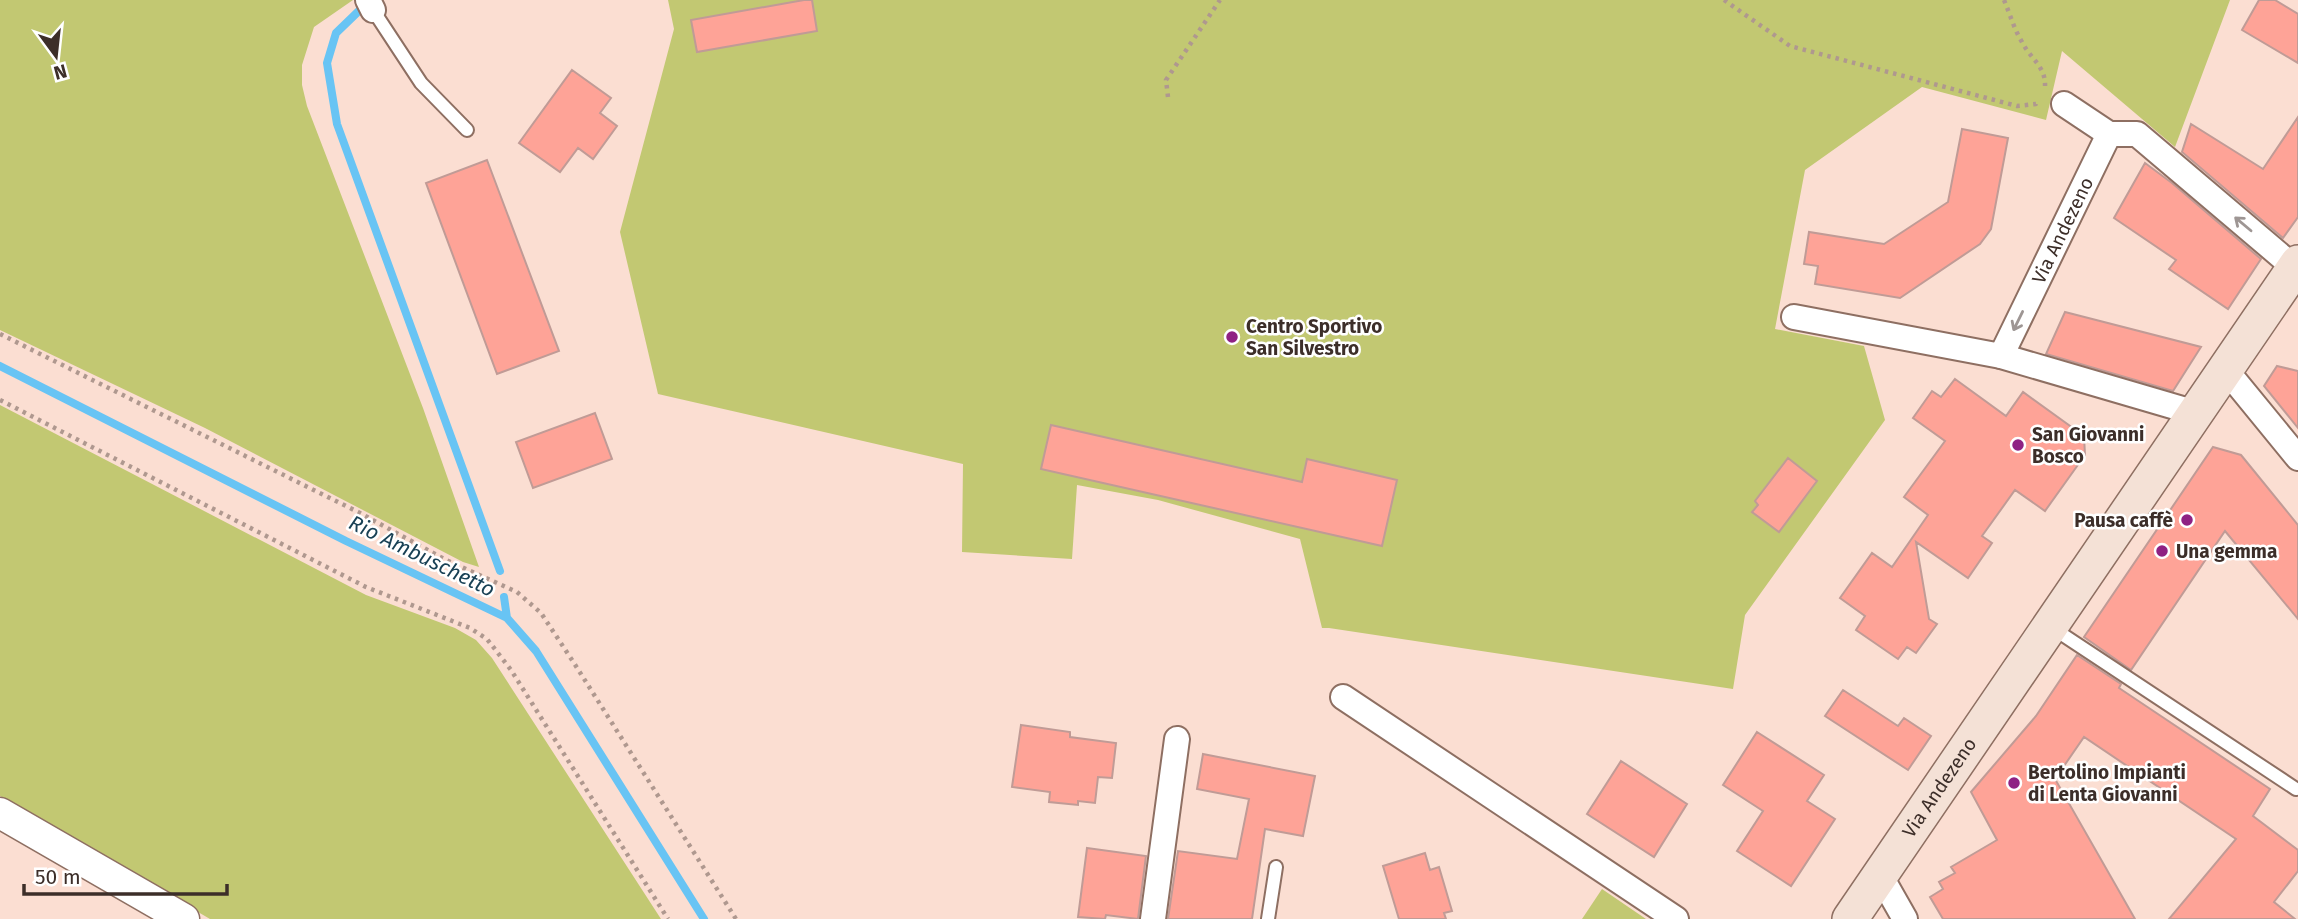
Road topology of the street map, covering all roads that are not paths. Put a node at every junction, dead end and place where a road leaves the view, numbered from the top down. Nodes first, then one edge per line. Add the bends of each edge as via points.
1 (370, 5) edge
2 (2064, 104) dead end
3 (467, 130) dead end
4 (2109, 134) junction
5 (2296, 266) edge
6 (1794, 317) dead end
7 (2001, 356) junction
8 (2226, 370) junction
9 (2196, 412) junction
10 (2298, 458) edge
11 (2048, 625) junction
12 (1343, 697) dead end
13 (1177, 739) dead end
14 (2296, 789) dead end
15 (0, 813) edge
16 (1276, 867) dead end
17 (1880, 875) junction
18 (184, 919) edge
19 (1153, 919) edge
20 (1268, 919) edge
21 (1676, 919) edge
22 (1850, 919) edge
23 (1905, 919) edge

1 - 3 lane via 421,83
2 - 4 street
5 -> 4 street, Via Andezeno via 2137,134
4 -> 7 street, Via Andezeno
5 - 8 main road, Via Andezeno
6 - 7 street
7 - 9 street
8 - 9 main road, Via Andezeno
8 - 10 street
9 - 11 main road, Via Andezeno
11 - 14 lane
11 - 17 main road, Via Andezeno
12 - 21 street
13 - 19 street
15 - 18 street
16 - 20 lane
17 - 22 main road, Via Andezeno
17 - 23 street

